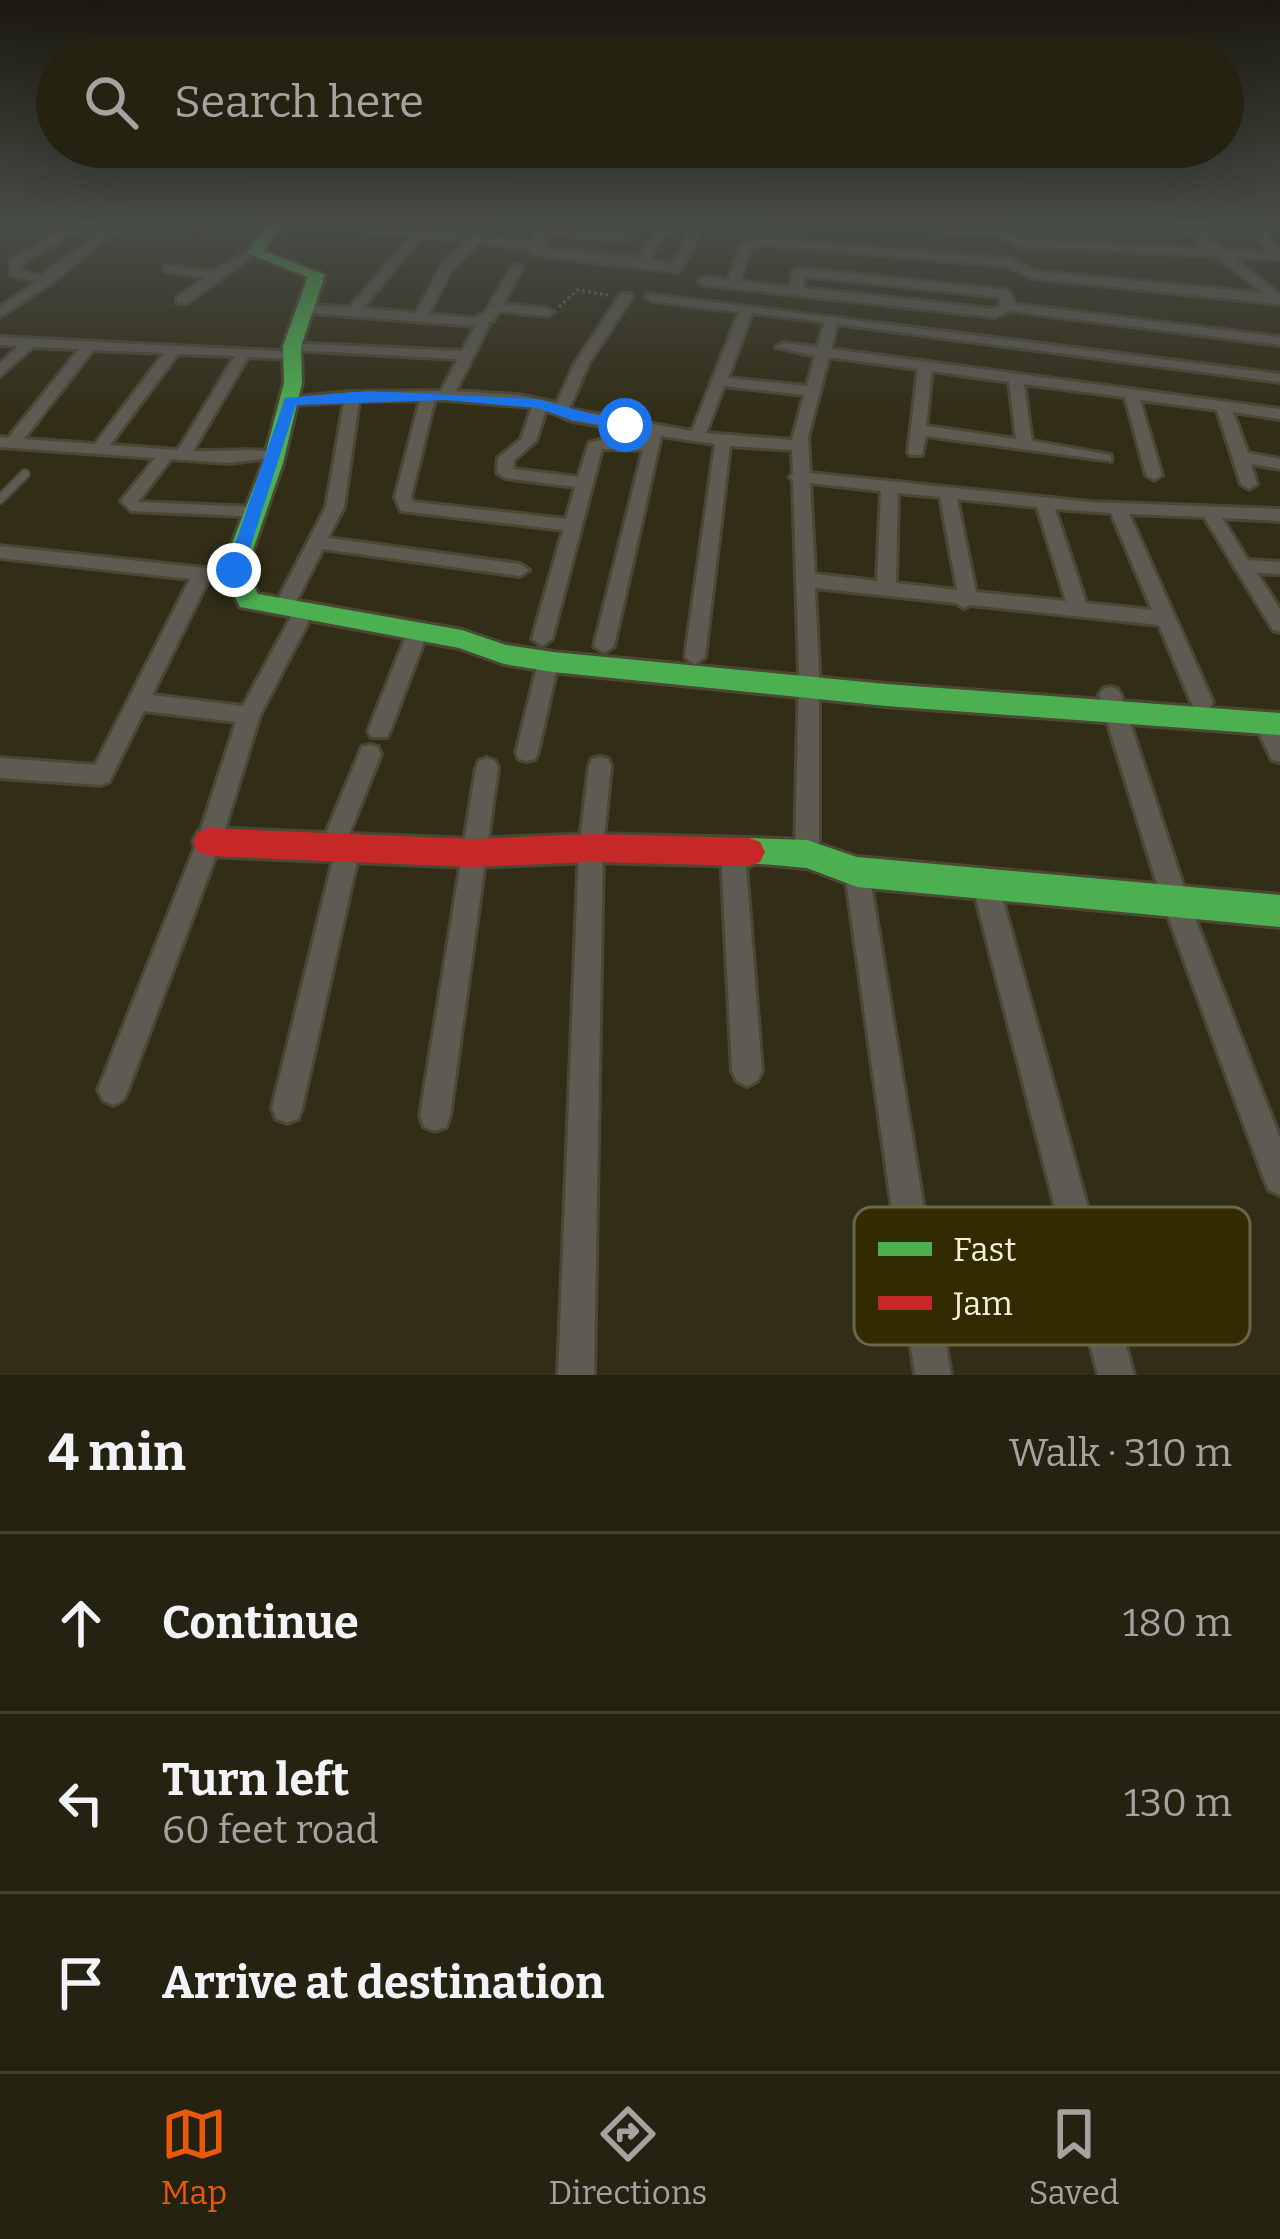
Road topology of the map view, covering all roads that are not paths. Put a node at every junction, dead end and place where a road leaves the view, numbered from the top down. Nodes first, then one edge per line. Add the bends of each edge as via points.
1 (33, 287) edge
2 (201, 287) edge
3 (312, 287) edge
4 (374, 287) edge
5 (436, 287) edge
6 (506, 287) edge
7 (762, 287) edge
8 (796, 287) edge
9 (941, 287) edge
10 (1174, 287) edge
11 (1190, 289) joint
12 (796, 291) junction
13 (626, 297) road end
14 (652, 297) dead end
15 (1279, 299) edge
16 (182, 300) dead end
17 (495, 307) junction
18 (1008, 307) junction
19 (3, 308) edge
20 (303, 309) junction
21 (746, 309) junction
22 (354, 311) junction
23 (547, 312) road end
24 (421, 316) junction
25 (832, 319) junction
26 (482, 325) dead end
27 (0, 341) edge
28 (1280, 341) edge
29 (28, 344) junction
30 (89, 346) junction
31 (782, 347) dead end
32 (174, 350) junction
33 (291, 350) junction
34 (823, 352) junction
35 (242, 354) junction
36 (467, 355) junction
37 (925, 368) junction
38 (0, 372) edge
39 (1241, 373) junction
40 (1280, 378) edge
41 (1016, 379) junction
42 (719, 381) junction
43 (812, 392) junction
44 (1131, 394) junction
45 (352, 396) junction
46 (438, 396) junction
47 (290, 401) junction
48 (540, 404) junction
49 (1223, 405) junction
50 (562, 409) junction
51 (1250, 409) junction
52 (1280, 414) edge
53 (919, 430) junction
54 (698, 435) junction
55 (654, 439) junction
56 (723, 440) junction
57 (7, 442) edge
58 (800, 445) junction
59 (1025, 445) junction
60 (98, 450) junction
61 (916, 452) dead end
62 (175, 454) junction
63 (272, 454) junction
64 (1241, 457) junction
65 (1106, 458) dead end
66 (1280, 464) edge
67 (25, 474) dead end
68 (1154, 475) dead end
69 (798, 477) junction
70 (584, 483) junction
71 (1249, 484) dead end
72 (890, 486) junction
73 (948, 494) junction
74 (0, 499) edge
75 (1044, 502) junction
76 (1118, 509) junction
77 (254, 513) junction
78 (1211, 514) junction
79 (1280, 515) edge
80 (573, 525) junction
81 (317, 542) junction
82 (0, 552) edge
83 (1246, 566) junction
84 (1280, 568) edge
85 (520, 569) dead end
86 (203, 572) junction
87 (806, 580) junction
88 (242, 589) junction
89 (886, 591) junction
90 (964, 601) junction
91 (294, 609) junction
92 (1079, 611) junction
93 (1166, 620) junction
94 (1280, 625) edge
95 (418, 631) junction
96 (604, 646) junction
97 (545, 649) junction
98 (695, 657) junction
99 (809, 681) junction
100 (136, 702) junction
101 (1202, 702) junction
102 (1113, 704) junction
103 (249, 715) junction
104 (1275, 718) edge
105 (527, 752) dead end
106 (1280, 753) edge
107 (600, 766) dead end
108 (0, 768) edge
109 (487, 768) dead end
110 (208, 842) junction
111 (591, 848) junction
112 (340, 849) junction
113 (733, 852) junction
114 (472, 853) junction
115 (807, 854) junction
116 (857, 872) junction
117 (985, 883) junction
118 (1175, 900) junction
119 (1280, 911) edge
120 (748, 1070) dead end
121 (113, 1090) dead end
122 (287, 1108) dead end
123 (435, 1116) dead end
124 (1280, 1179) edge
125 (908, 1207) edge
126 (1071, 1207) edge
127 (928, 1345) edge
128 (1108, 1345) edge
129 (576, 1375) edge
130 (933, 1375) edge
131 (1116, 1375) edge

1 - 19 street
2 - 16 street
3 - 20 street
4 - 22 street
5 - 24 street
6 - 17 street
7 - 12 street
8 - 12 street
9 - 18 street via 1005,294
10 - 11 street
11 - 15 street
12 - 18 street via 995,314
13 - 50 street
14 - 21 street
17 - 23 street
17 - 24 street via 474,322
18 - 28 street
20 - 22 street
20 - 33 street
21 - 25 street
21 - 42 street
22 - 24 street
25 - 34 street
25 - 39 street
26 - 36 street
27 - 29 street
29 - 30 street
29 - 38 street
30 - 32 street
30 - 57 street
31 - 34 street
32 - 35 street
32 - 60 street
33 - 35 street
33 - 36 street
33 - 47 street
34 - 37 street
34 - 43 street
35 - 62 street
36 - 46 street
37 - 41 street
37 - 53 street
39 - 40 street
39 - 51 street
41 - 44 street
41 - 59 street
42 - 43 street
42 - 54 street
43 - 58 street
44 - 49 street
44 - 68 street
45 - 46 street
45 - 47 street
45 - 81 street via 342,479
46 - 48 street
46 - 80 street via 407,507
47 - 63 street
48 - 50 street
48 - 70 street via 528,441 506,458 505,473
49 - 51 street
49 - 64 street
50 - 55 street
51 - 52 street
53 - 59 street
53 - 61 street
54 - 55 street
54 - 56 street
55 - 70 street via 595,446
55 - 96 street
56 - 58 street
56 - 98 street
57 - 60 street
58 - 69 street
59 - 65 street
60 - 62 street
62 - 63 street
62 - 77 street via 134,504
63 - 77 street
64 - 66 street
64 - 71 street
67 - 74 lane
69 - 72 street
69 - 87 street
70 - 80 street
72 - 73 street
72 - 89 street
73 - 75 street
73 - 90 street
75 - 76 street
75 - 92 street
76 - 78 street
76 - 93 street
77 - 88 street
78 - 79 street
78 - 83 street
80 - 97 street
81 - 85 street
81 - 91 street
82 - 86 street
83 - 84 street
83 - 94 street
86 - 88 street
86 - 100 street
87 - 89 street
87 - 99 street
88 - 91 street
89 - 90 street
90 - 92 street
91 - 95 street
91 - 103 street
92 - 93 street
93 - 101 street
95 - 97 street via 462,639 493,634
95 - 112 street
96 - 97 street
96 - 98 street
97 - 99 street
97 - 105 street
98 - 99 street
99 - 102 street
99 - 115 street
100 - 103 street
100 - 108 street via 100,775
101 - 102 street
101 - 104 street
102 - 104 street
102 - 118 street
103 - 110 street
104 - 106 street
107 - 111 street
109 - 114 street
110 - 112 street
110 - 121 street
111 - 113 street
111 - 114 street
111 - 129 street
112 - 114 street
112 - 122 street
113 - 115 street
113 - 120 street
114 - 123 street
115 - 116 street
116 - 117 street
116 - 125 street
117 - 118 street
117 - 126 street
118 - 119 street
118 - 124 street
127 - 130 street
128 - 131 street

